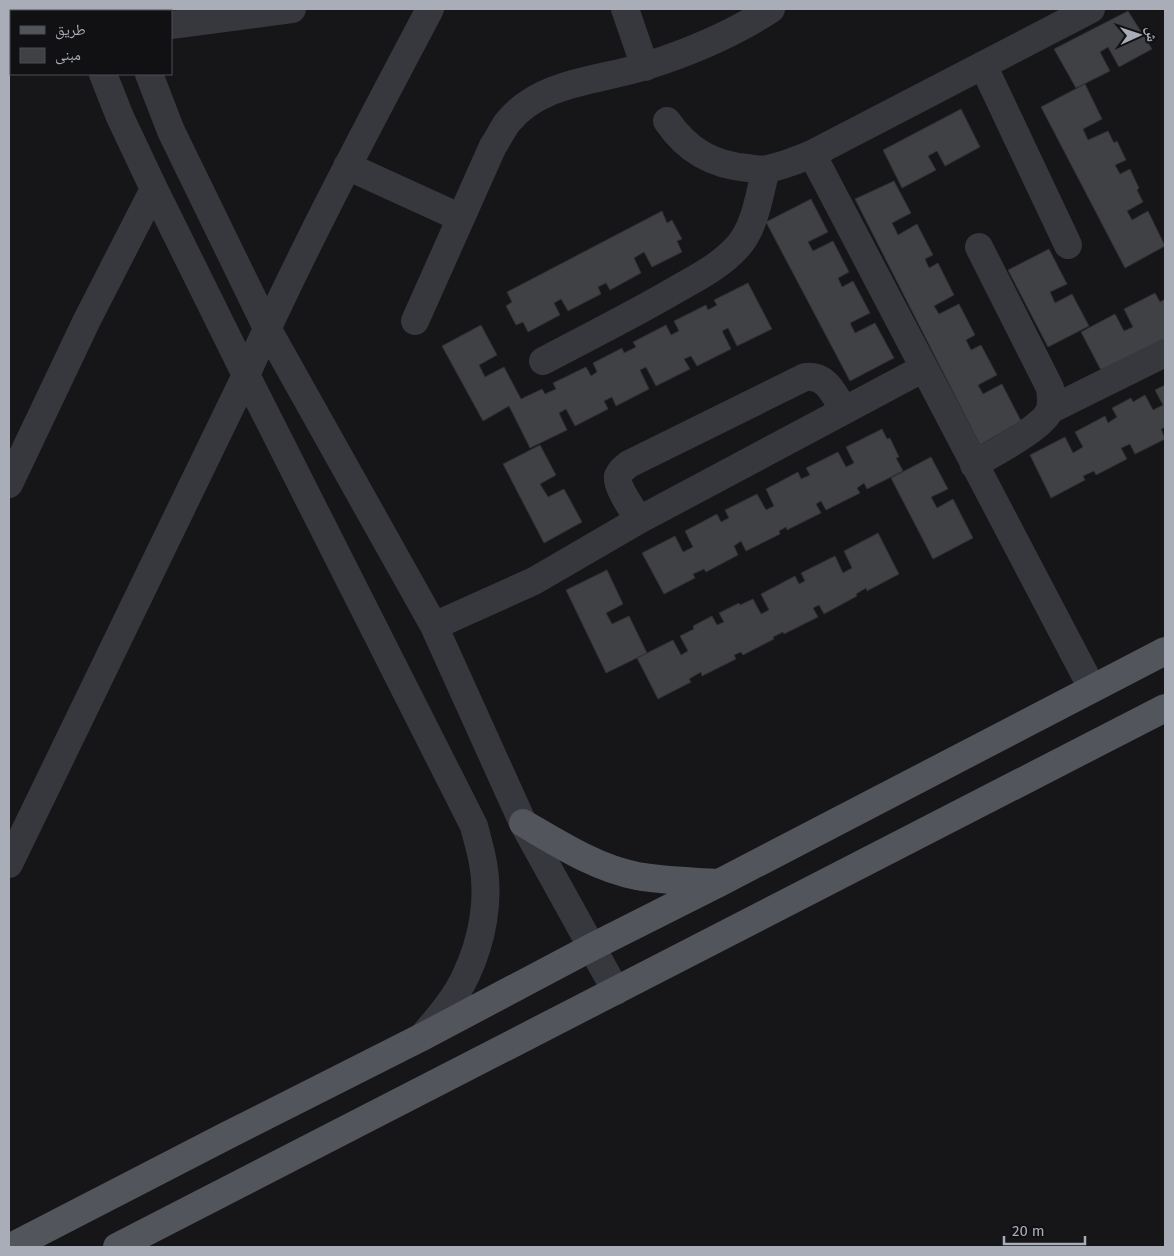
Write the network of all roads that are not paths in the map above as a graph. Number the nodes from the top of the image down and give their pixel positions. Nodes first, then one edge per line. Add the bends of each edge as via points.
1 (292, 9) edge
2 (430, 9) edge
3 (625, 9) edge
4 (771, 9) edge
5 (1086, 10) edge
6 (172, 25) edge
7 (983, 65) junction
8 (645, 67) junction
9 (103, 75) edge
10 (150, 75) edge
11 (667, 121) dead end
12 (812, 154) junction
13 (347, 166) junction
14 (766, 170) junction
15 (154, 189) junction
16 (461, 218) junction
17 (1068, 245) dead end
18 (979, 247) dead end
19 (415, 321) dead end
20 (267, 328) junction
21 (1165, 353) edge
22 (543, 361) dead end
23 (924, 368) junction
24 (246, 375) junction
25 (844, 410) junction
26 (1050, 410) junction
27 (974, 465) junction
28 (9, 484) edge
29 (638, 520) junction
30 (434, 626) junction
31 (1165, 651) edge
32 (1092, 688) junction
33 (1165, 708) edge
34 (523, 823) junction
35 (9, 864) edge
36 (719, 883) junction
37 (592, 947) junction
38 (616, 991) junction
39 (422, 1037) junction
40 (12, 1247) edge
41 (117, 1247) edge

1 - 6 street
2 - 13 street
3 - 8 street
4 - 8 street via 718,38
5 - 7 street
7 - 12 street
7 - 17 street
8 - 16 street via 556,89 521,109 507,123 494,146
9 - 15 street
10 - 20 street via 171,132
11 - 14 street via 695,150 715,162
12 - 14 street
12 - 23 street
13 - 16 street
13 - 20 street
14 - 22 street via 752,221 740,244 724,259 654,302
15 - 24 street
15 - 28 street
16 - 19 street
18 - 26 street via 1050,388
20 - 24 street
20 - 30 street
21 - 26 street
23 - 25 street
23 - 27 street
24 - 35 street
24 - 39 street via 474,826 484,864 486,902 479,940 466,976
25 - 29 street
25 - 29 street via 826,382 813,376 806,377 629,464 621,470 618,484
26 - 27 street via 1036,427
27 - 32 street
29 - 30 street via 534,581
30 - 34 street
31 - 32 main road
32 - 36 main road
33 - 38 main road
34 - 36 main road via 597,863 628,873
34 - 37 street
36 - 37 main road
37 - 38 street
37 - 39 main road
38 - 41 main road
39 - 40 main road

